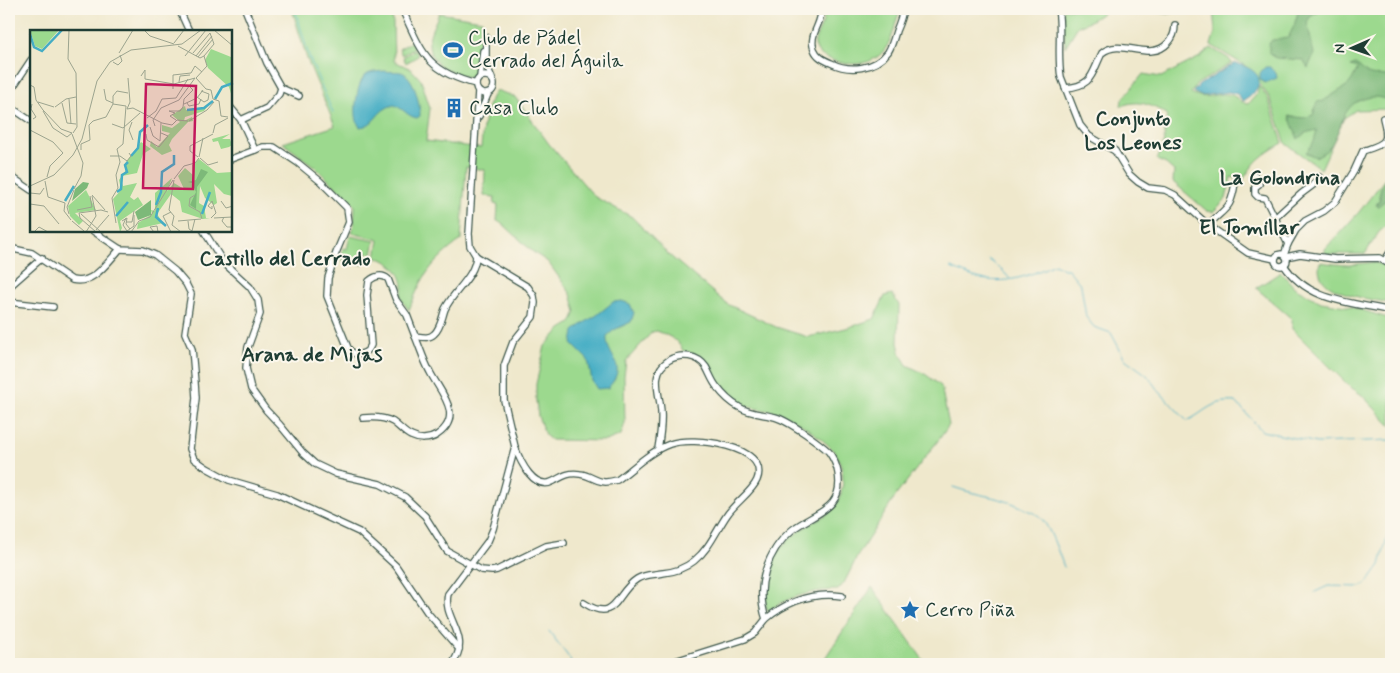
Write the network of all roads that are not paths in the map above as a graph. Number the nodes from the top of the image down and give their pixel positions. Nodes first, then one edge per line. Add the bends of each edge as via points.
1 (179, 9) edge
2 (245, 9) edge
3 (402, 9) edge
4 (821, 9) edge
5 (903, 9) edge
6 (1058, 9) edge
7 (1175, 25) dead end
8 (189, 30) edge
9 (30, 62) edge
10 (480, 77) junction
11 (492, 78) junction
12 (476, 84) junction
13 (280, 88) junction
14 (1065, 88) junction
15 (478, 91) junction
16 (9, 93) edge
17 (488, 94) junction
18 (299, 96) dead end
19 (9, 106) edge
20 (232, 109) edge
21 (1383, 118) dead end
22 (241, 120) junction
23 (30, 121) edge
24 (477, 128) junction
25 (255, 150) junction
26 (232, 160) edge
27 (9, 175) edge
28 (1255, 176) dead end
29 (1318, 178) dead end
30 (1235, 183) dead end
31 (30, 189) edge
32 (1275, 218) junction
33 (1208, 225) junction
34 (94, 232) edge
35 (205, 232) edge
36 (1288, 244) junction
37 (9, 248) edge
38 (120, 249) junction
39 (1391, 251) edge
40 (476, 256) junction
41 (1285, 256) junction
42 (42, 258) junction
43 (1276, 259) junction
44 (1385, 260) junction
45 (1284, 265) junction
46 (1391, 265) edge
47 (9, 287) edge
48 (9, 302) edge
49 (53, 307) dead end
50 (1391, 311) edge
51 (415, 336) junction
52 (363, 418) dead end
53 (514, 447) junction
54 (658, 449) junction
55 (564, 543) dead end
56 (471, 565) junction
57 (842, 596) dead end
58 (584, 604) dead end
59 (766, 619) junction
60 (459, 649) junction
61 (675, 661) dead end
62 (452, 664) edge

1 - 8 street
2 - 13 street
3 - 12 street via 429,60 443,72
4 - 5 street via 812,37 814,51 834,65 856,68 872,65 887,54
6 - 14 street via 1060,70
7 - 14 street via 1172,39 1162,48 1151,51 1115,47 1106,50 1086,83
9 - 16 street
10 - 11 street
10 - 11 street via 486,37 486,64
10 - 12 street
11 - 17 street via 494,88
12 - 15 street
13 - 18 street
13 - 22 street via 267,108
14 - 33 street via 1085,131 1115,151 1129,174 1142,185 1176,195
15 - 17 street
15 - 24 street
17 - 24 street
19 - 23 street
20 - 22 street
21 - 36 street via 1386,133 1383,143 1363,151 1335,202 1305,221
22 - 25 street
24 - 40 street via 469,240
25 - 26 street
25 - 51 street via 268,146 279,150 320,181 346,208 349,222 328,278 327,296 350,351 362,354 371,345 368,286 369,281 377,276 388,279
27 - 31 street
28 - 32 street via 1259,184 1255,187 1255,194 1265,198
29 - 32 street
30 - 33 street via 1230,205
32 - 36 street
33 - 43 street via 1248,253
34 - 38 street
35 - 56 street via 223,262 250,287 258,300 260,314 248,347 246,368 251,388 266,410 303,453 321,468 380,484 404,497 429,521 447,551
36 - 41 street
37 - 42 street
38 - 42 street via 92,278 78,282
38 - 60 street via 155,254 175,271 191,294 185,333 192,349 195,383 190,449 194,459 229,480 277,494 359,532 396,566 427,612
39 - 44 street
40 - 51 street via 474,270 450,300 436,332 427,337
40 - 53 street via 528,287 534,296 533,317 513,342 504,371 504,400
41 - 43 street via 1278,255
41 - 44 street via 1300,254 1335,259
41 - 45 street via 1287,261
42 - 47 street
43 - 45 street via 1277,265
44 - 46 street
45 - 50 street via 1300,283 1315,293
48 - 49 street
51 - 52 street via 429,371 449,404 446,426 435,436 422,439 409,436 383,418
53 - 54 street via 525,469 543,483 570,473 583,474 598,482 617,480
53 - 56 street via 493,529
54 - 58 street via 674,442 709,442 754,459 758,478 729,512 710,545 694,560 678,570 636,580 610,609 598,611
54 - 59 street via 661,410 657,375 668,360 686,356 701,362 715,386 732,403 750,413 784,420 822,446 833,459 839,479 832,502 791,531 770,558 762,585
55 - 56 street via 546,546 492,571
56 - 60 street via 452,588 447,600 460,636
57 - 59 street via 820,595 799,599 779,608
59 - 61 street via 755,633 745,639
60 - 62 street

